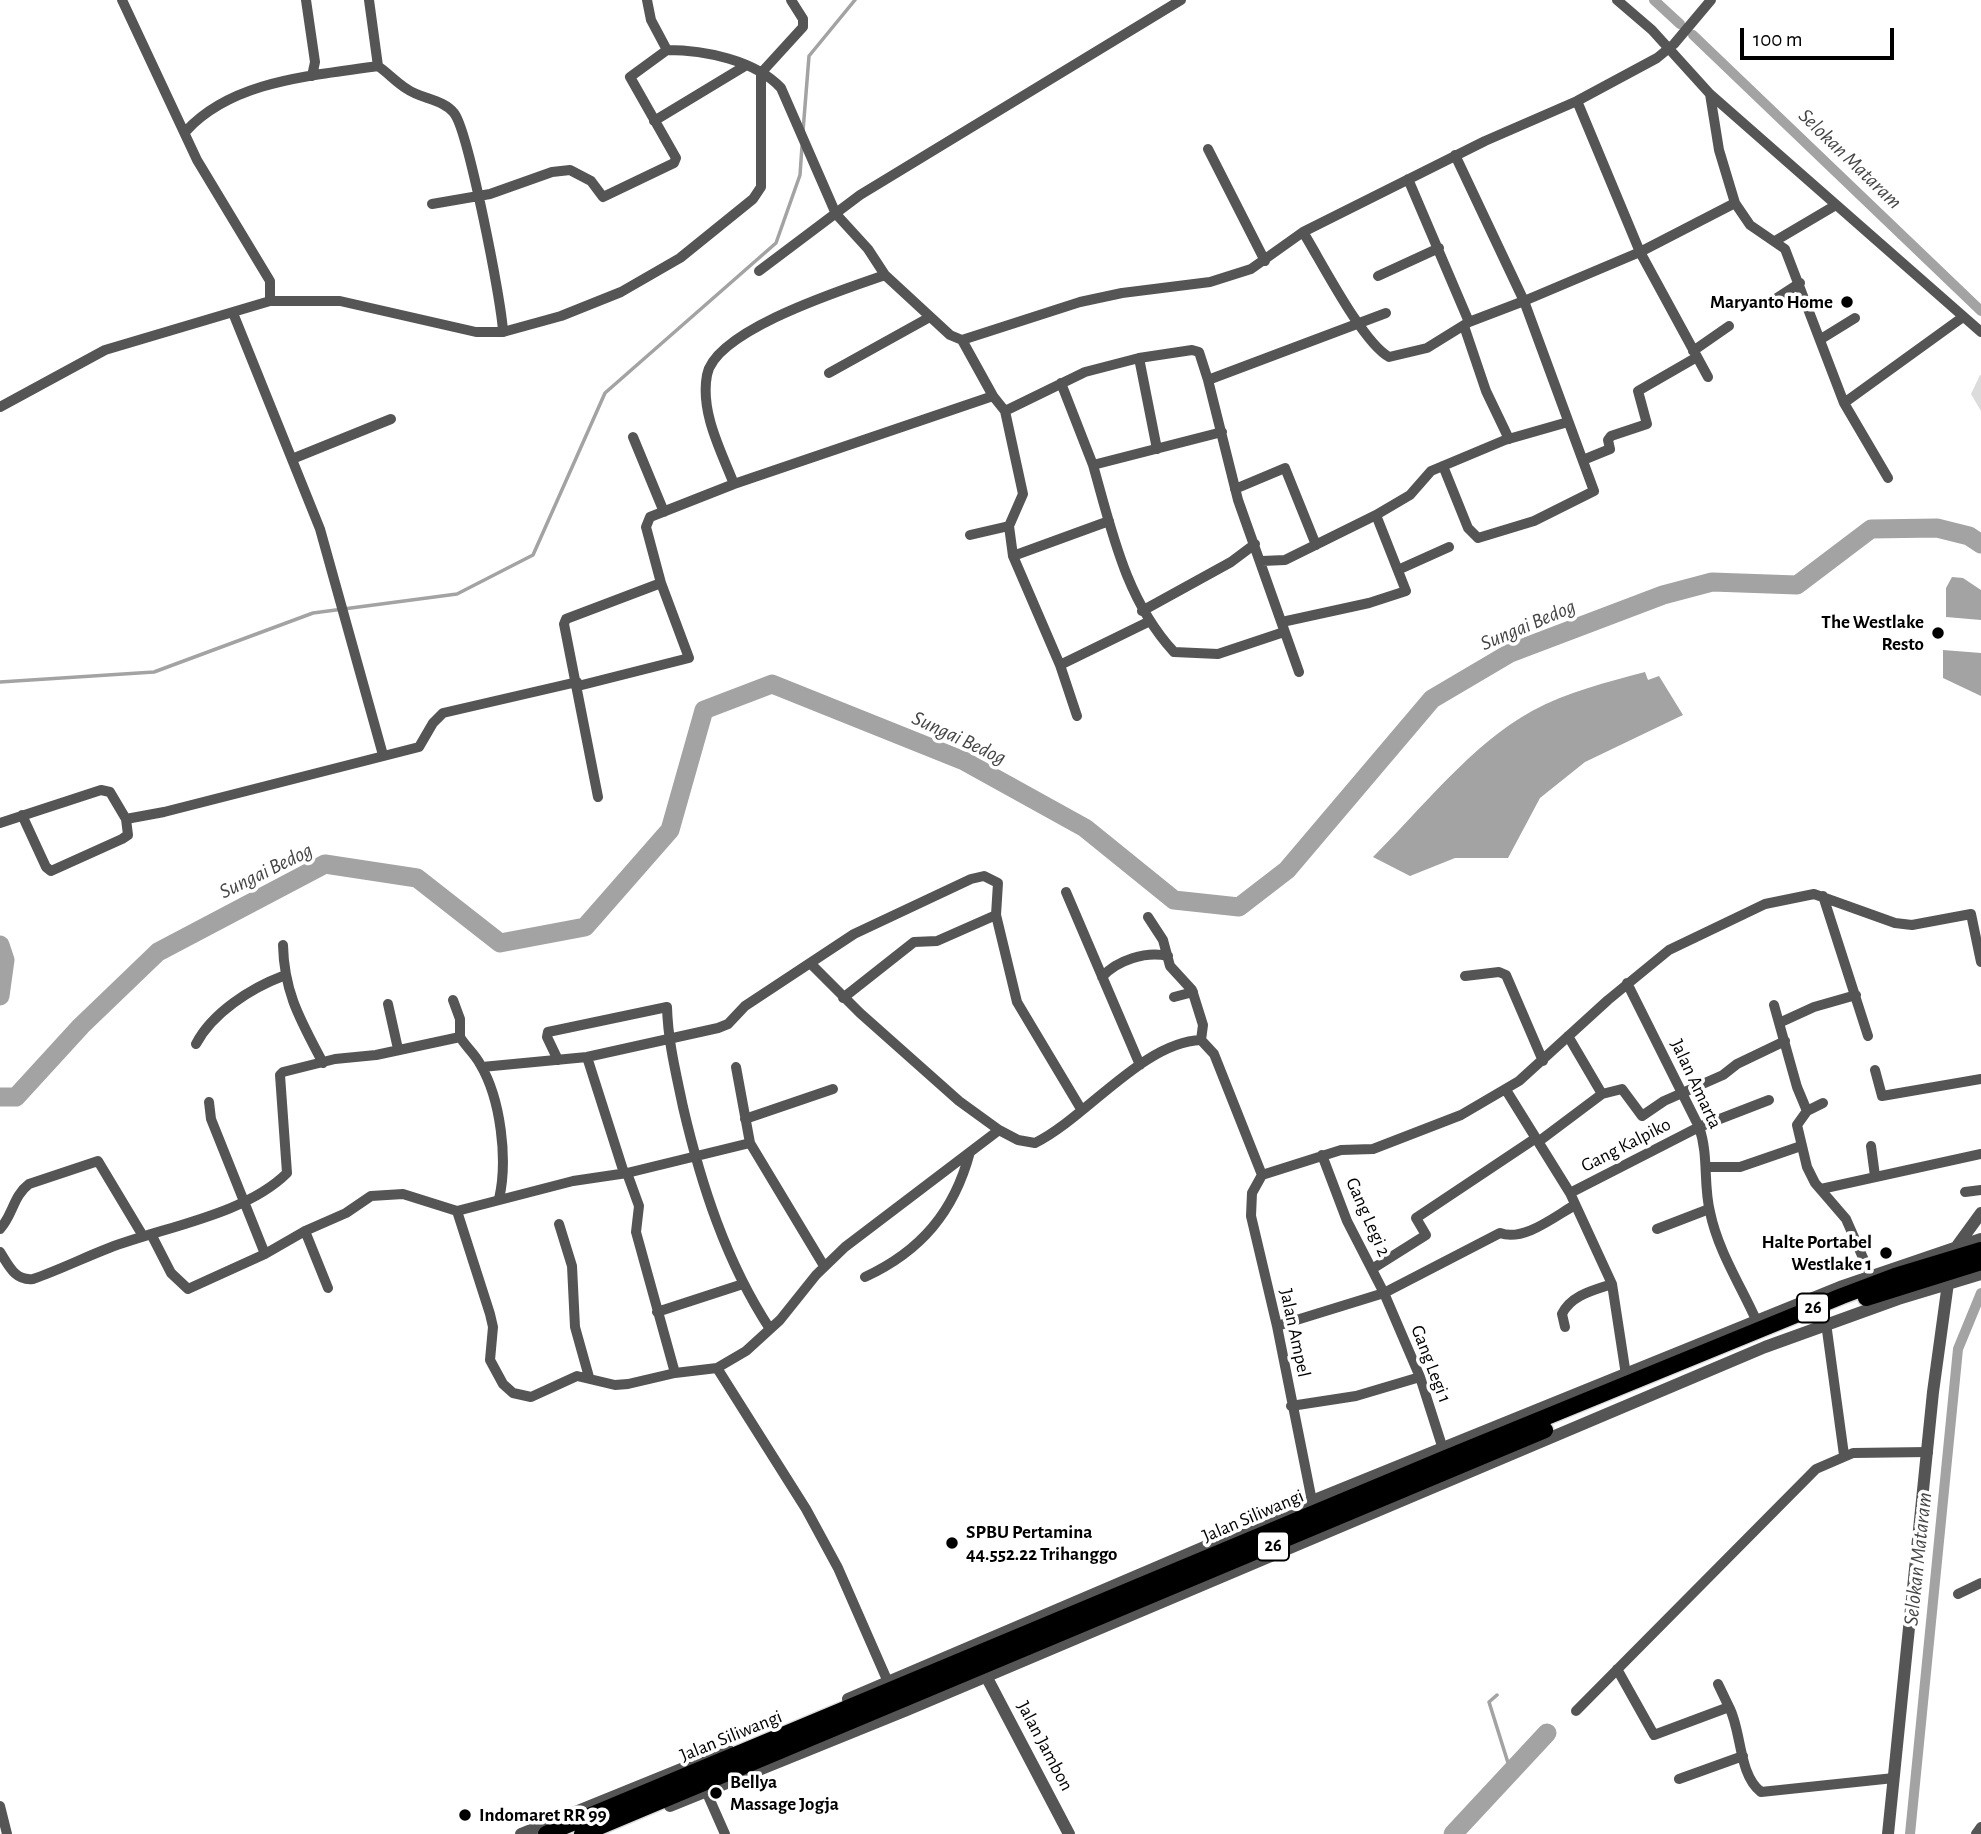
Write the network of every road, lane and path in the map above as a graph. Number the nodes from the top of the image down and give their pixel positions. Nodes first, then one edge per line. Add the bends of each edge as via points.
1 (122, 0) edge
2 (306, 0) edge
3 (369, 0) edge
4 (647, 0) edge
5 (791, 0) edge
6 (1181, 0) edge
7 (1617, 0) edge
8 (1711, 0) edge
9 (1672, 47) junction
10 (667, 50) junction
11 (378, 66) junction
12 (745, 66) junction
13 (761, 73) junction
14 (312, 76) junction
15 (1710, 94) junction
16 (1577, 101) junction
17 (653, 121) junction
18 (186, 131) junction
19 (1208, 149) dead end
20 (1455, 155) junction
21 (1408, 179) junction
22 (477, 196) junction
23 (1735, 203) junction
24 (432, 204) dead end
25 (1836, 205) junction
26 (836, 214) junction
27 (1303, 232) junction
28 (1775, 242) junction
29 (1439, 248) junction
30 (1640, 252) junction
31 (1265, 261) junction
32 (759, 271) dead end
33 (885, 275) junction
34 (1378, 276) dead end
35 (1800, 283) junction
36 (1777, 298) dead end
37 (270, 301) junction
38 (1524, 301) junction
39 (233, 313) junction
40 (1386, 313) dead end
41 (930, 317) junction
42 (1855, 317) dead end
43 (1963, 317) junction
44 (1359, 323) junction
45 (1467, 324) junction
46 (1729, 326) dead end
47 (503, 327) junction
48 (1981, 332) edge
49 (1821, 339) junction
50 (962, 340) junction
51 (1695, 354) junction
52 (1139, 358) junction
53 (829, 373) dead end
54 (1708, 377) dead end
55 (1208, 380) junction
56 (1061, 383) junction
57 (993, 396) junction
58 (1844, 403) junction
59 (0, 407) edge
60 (1005, 411) junction
61 (391, 419) dead end
62 (1567, 422) junction
63 (1222, 432) junction
64 (633, 437) dead end
65 (1509, 439) junction
66 (1157, 449) junction
67 (292, 459) junction
68 (1583, 460) junction
69 (1093, 465) junction
70 (1443, 466) junction
71 (1888, 478) dead end
72 (734, 484) junction
73 (1235, 489) junction
74 (664, 512) junction
75 (1376, 515) junction
76 (1109, 522) junction
77 (1009, 526) junction
78 (970, 535) dead end
79 (1255, 544) junction
80 (1316, 545) junction
81 (1449, 547) dead end
82 (1013, 556) junction
83 (1262, 561) junction
84 (1400, 569) junction
85 (661, 583) junction
86 (1142, 611) junction
87 (1147, 622) junction
88 (1283, 627) junction
89 (1060, 665) junction
90 (1299, 672) dead end
91 (578, 684) junction
92 (1077, 716) dead end
93 (383, 755) junction
94 (598, 797) dead end
95 (22, 815) junction
96 (126, 818) junction
97 (0, 823) edge
98 (1066, 892) dead end
99 (1823, 896) junction
100 (996, 915) junction
101 (1147, 917) dead end
102 (282, 945) dead end
103 (1168, 956) junction
104 (1981, 962) edge
105 (811, 964) junction
106 (283, 976) junction
107 (1465, 976) dead end
108 (1102, 977) junction
109 (1627, 984) junction
110 (1193, 992) junction
111 (1856, 995) junction
112 (843, 998) junction
113 (1174, 998) dead end
114 (453, 1000) dead end
115 (388, 1004) dead end
116 (1773, 1005) dead end
117 (1779, 1023) junction
118 (1568, 1036) junction
119 (1868, 1036) dead end
120 (460, 1037) junction
121 (667, 1039) junction
122 (1201, 1040) junction
123 (1785, 1041) junction
124 (196, 1044) dead end
125 (398, 1049) junction
126 (587, 1057) junction
127 (558, 1060) junction
128 (1544, 1061) junction
129 (323, 1063) junction
130 (1140, 1065) junction
131 (736, 1067) dead end
132 (482, 1068) junction
133 (1875, 1070) dead end
134 (1981, 1079) edge
135 (833, 1088) dead end
136 (1506, 1090) junction
137 (1681, 1093) junction
138 (1602, 1094) junction
139 (1769, 1100) dead end
140 (209, 1102) dead end
141 (1823, 1103) dead end
142 (1081, 1109) junction
143 (1807, 1111) junction
144 (745, 1119) junction
145 (1699, 1127) junction
146 (999, 1130) junction
147 (1537, 1140) junction
148 (750, 1143) junction
149 (1801, 1146) junction
150 (1871, 1146) dead end
151 (970, 1152) junction
152 (1981, 1154) edge
153 (694, 1155) junction
154 (1322, 1155) junction
155 (1706, 1167) junction
156 (625, 1173) junction
157 (1262, 1175) junction
158 (1875, 1177) junction
159 (1821, 1189) junction
160 (1981, 1190) edge
161 (1965, 1192) dead end
162 (1570, 1193) junction
163 (499, 1199) junction
164 (242, 1201) junction
165 (1575, 1205) junction
166 (1709, 1209) junction
167 (457, 1211) junction
168 (1981, 1213) edge
169 (559, 1224) dead end
170 (0, 1229) edge
171 (1657, 1229) dead end
172 (304, 1231) junction
173 (147, 1235) junction
174 (0, 1252) edge
175 (265, 1254) junction
176 (1972, 1254) edge
177 (824, 1266) junction
178 (1372, 1269) junction
179 (1981, 1274) edge
180 (1871, 1276) junction
181 (865, 1277) dead end
182 (1948, 1283) junction
183 (743, 1284) junction
184 (1612, 1284) junction
185 (328, 1288) dead end
186 (1384, 1293) junction
187 (657, 1312) junction
188 (1758, 1322) junction
189 (1826, 1323) junction
190 (1277, 1326) junction
191 (1565, 1326) dead end
192 (769, 1329) junction
193 (717, 1367) junction
194 (675, 1373) junction
195 (1626, 1375) junction
196 (1660, 1376) junction
197 (589, 1377) junction
198 (1420, 1377) junction
199 (1291, 1406) junction
200 (1547, 1424) junction
201 (1508, 1451) junction
202 (1928, 1452) junction
203 (1440, 1454) junction
204 (1844, 1455) junction
205 (1429, 1484) junction
206 (1312, 1501) junction
207 (1981, 1583) edge
208 (1958, 1594) dead end
209 (1617, 1669) junction
210 (986, 1676) junction
211 (888, 1682) junction
212 (1717, 1684) dead end
213 (1729, 1707) junction
214 (1576, 1711) dead end
215 (806, 1723) junction
216 (1743, 1756) junction
217 (1894, 1778) junction
218 (1679, 1779) dead end
219 (706, 1791) junction
220 (0, 1806) edge
221 (1981, 1827) edge
222 (8, 1834) edge
223 (521, 1834) edge
224 (546, 1834) edge
225 (582, 1834) edge
226 (601, 1834) edge
227 (725, 1834) edge
228 (1069, 1834) edge
229 (1888, 1834) edge
230 (1976, 1834) edge

1 - 18 street
2 - 14 street via 315,62
3 - 11 street
4 - 10 street via 651,20
5 - 13 street via 803,27
6 - 26 street
7 - 9 street
8 - 9 street
9 - 15 street
9 - 16 street
10 - 12 street via 729,59
10 - 17 street via 630,77
11 - 14 street
11 - 22 street via 405,88 453,112
12 - 13 street
12 - 17 street
13 - 26 street via 781,88
13 - 47 street via 763,174 752,199 680,258 621,292 561,316
14 - 18 street via 238,94 202,114
15 - 23 street via 1719,150
15 - 25 street
16 - 20 street
16 - 30 street
17 - 22 street via 675,161 603,197 591,180 570,170
18 - 37 street via 197,160 270,281
19 - 31 street
20 - 21 street
20 - 38 street
21 - 27 street
21 - 29 street
22 - 24 street
22 - 47 street
23 - 28 street via 1750,225
23 - 30 street
25 - 28 street
25 - 43 street
26 - 32 street
26 - 33 street
27 - 31 street
27 - 44 street
28 - 35 street via 1785,249
29 - 34 street
29 - 45 street
30 - 38 street
30 - 51 street
31 - 50 street via 1210,282 1080,302
33 - 41 street
33 - 72 street via 791,307 712,363 705,400
35 - 36 street
35 - 49 street
37 - 39 street
37 - 47 street via 340,301 475,331
38 - 45 street
38 - 62 street
39 - 59 street via 105,351
39 - 67 street
40 - 44 street
41 - 50 street
41 - 53 street
42 - 49 street
43 - 48 street
43 - 58 street
44 - 45 street via 1380,351 1394,358 1427,348
44 - 55 street
45 - 65 street via 1486,391
46 - 51 street
49 - 58 street
50 - 57 street
51 - 54 street
51 - 68 street via 1638,391 1647,424 1609,438 1610,449
52 - 55 street via 1192,350 1202,357
52 - 56 street
52 - 66 street
55 - 63 street
56 - 60 street
56 - 69 street
57 - 60 street
57 - 72 street
58 - 71 street
60 - 77 street via 1023,494
61 - 67 street
62 - 65 street
62 - 68 street
63 - 66 street
63 - 73 street
64 - 74 street
65 - 70 street
66 - 69 street
67 - 93 street via 320,529
68 - 70 street via 1595,489 1592,493 1534,521 1478,538 1468,528
69 - 76 street
70 - 75 street via 1426,476 1410,495
72 - 74 street
73 - 79 street
73 - 80 street via 1285,468
74 - 85 street via 650,517 646,527
75 - 80 street
75 - 84 street
76 - 82 street
76 - 86 street
77 - 78 street
77 - 82 street
79 - 83 street
79 - 86 street
80 - 83 street via 1285,560
81 - 84 street
82 - 89 street
83 - 88 street
84 - 88 street via 1406,587 1402,594
85 - 91 street via 566,620
85 - 91 street via 689,658
86 - 87 street
87 - 88 street via 1175,652 1218,654
87 - 89 street
88 - 90 street
89 - 92 street
91 - 93 street via 443,713 419,747
91 - 94 street
93 - 96 street
95 - 96 street via 101,790 117,799
95 - 96 street via 51,871 128,835
95 - 97 street
98 - 108 street
99 - 104 street via 1895,923 1935,922 1971,914
99 - 109 street via 1765,904 1740,915 1669,950
99 - 111 street
100 - 105 street via 999,893 989,877 963,883 854,934
100 - 112 street via 937,941 914,942
100 - 142 street via 1017,1002
101 - 103 street
102 - 106 street
103 - 108 street via 1140,957 1119,964
103 - 110 street via 1170,966
105 - 112 street
105 - 121 street via 745,1006 728,1024
106 - 124 street via 216,1017
106 - 129 street
107 - 128 street via 1506,975
108 - 130 street
109 - 118 street
109 - 137 street, Jalan Amarta
110 - 113 street
110 - 122 street via 1203,1025
111 - 117 street
111 - 119 street
112 - 146 street via 959,1101
114 - 120 street
115 - 125 street
116 - 117 street
117 - 123 street
118 - 128 street
118 - 138 street
120 - 125 street
120 - 132 street
121 - 126 street
121 - 127 street via 667,1007 548,1032
121 - 153 street
122 - 130 street via 1172,1048
122 - 157 street via 1213,1054
123 - 137 street
123 - 143 street
125 - 129 street
126 - 127 street
126 - 156 street
127 - 132 street
128 - 136 street
129 - 164 street via 280,1075 287,1173
130 - 142 street
131 - 144 street
132 - 163 street via 502,1140 505,1174
133 - 134 street via 1882,1097
135 - 144 street
136 - 147 street
136 - 154 street via 1406,1138 1373,1149
137 - 138 street via 1642,1116 1622,1089
137 - 145 street, Jalan Amarta
138 - 147 street
139 - 145 street, Gang Kalpiko
140 - 164 street
141 - 143 street
142 - 146 street via 1035,1143
143 - 149 street via 1797,1125
144 - 148 street
145 - 155 street, Jalan Amarta
145 - 162 street, Gang Kalpiko
146 - 151 street
147 - 162 street
147 - 178 street via 1416,1218 1426,1235
148 - 153 street
148 - 177 street
149 - 155 street via 1740,1167
149 - 159 street
150 - 158 street
151 - 177 street
151 - 181 street via 961,1187 947,1208 906,1255
152 - 158 street
153 - 156 street
153 - 183 street
154 - 157 street
154 - 178 street, Gang Legi 2
155 - 166 street, Jalan Amarta
156 - 163 street
156 - 187 street via 639,1206 636,1232
157 - 190 street, Jalan Ampel via 1252,1193 1251,1216
158 - 159 street
159 - 180 street via 1846,1219
160 - 161 street
162 - 165 street
163 - 167 street
164 - 173 street
164 - 175 street
165 - 184 street
165 - 186 street via 1522,1234 1509,1237 1500,1233
166 - 171 street
166 - 188 street, Jalan Amarta via 1719,1242
167 - 172 street via 403,1194 383,1194
167 - 197 street via 493,1327 490,1360 503,1384 513,1393 531,1397 577,1376
168 - 176 street
169 - 197 street via 572,1266 575,1326
170 - 173 street via 9,1220 19,1191 97,1160
172 - 175 street
172 - 185 street
173 - 174 street via 33,1279 15,1275
173 - 175 street via 171,1273 188,1289
176 - 179 street
176 - 180 street
176 - 182 street
176 - 196 highway, Jalan Siliwangi / 26 via 1884,1280
177 - 192 street
178 - 186 street, Gang Legi 2
180 - 188 street
182 - 189 street
182 - 202 street
183 - 187 street
183 - 192 street
184 - 191 street via 1588,1291 1570,1304 1562,1314
184 - 195 street
186 - 190 street
186 - 198 street, Gang Legi 1
187 - 194 street
188 - 196 street
189 - 196 street
189 - 204 street
190 - 199 street, Jalan Ampel
192 - 193 street via 746,1351
193 - 194 street
193 - 211 street via 806,1509 838,1568
194 - 197 street via 615,1385
195 - 196 street
195 - 203 street
196 - 200 highway, Jalan Siliwangi / 26
196 - 201 street
198 - 199 street via 1356,1396
198 - 203 street, Gang Legi 1
199 - 206 street, Jalan Ampel
200 - 201 highway, Jalan Siliwangi / 26
200 - 203 highway, Jalan Siliwangi / 26
201 - 205 highway, Jalan Siliwangi / 26
202 - 204 street
202 - 217 street
203 - 206 street
203 - 215 highway, Jalan Siliwangi / 26
204 - 209 street via 1816,1469
205 - 210 street
205 - 225 highway, Jalan Siliwangi / 26
206 - 211 street
207 - 208 street
209 - 213 street via 1654,1735
209 - 214 street
210 - 219 street
210 - 228 street, Jalan Jambon
211 - 215 street
212 - 213 street
213 - 216 street
215 - 223 street
215 - 224 highway, Jalan Siliwangi / 26
216 - 217 street via 1761,1792
216 - 218 street
217 - 229 street
219 - 226 street
219 - 227 street
220 - 222 street
221 - 230 street

